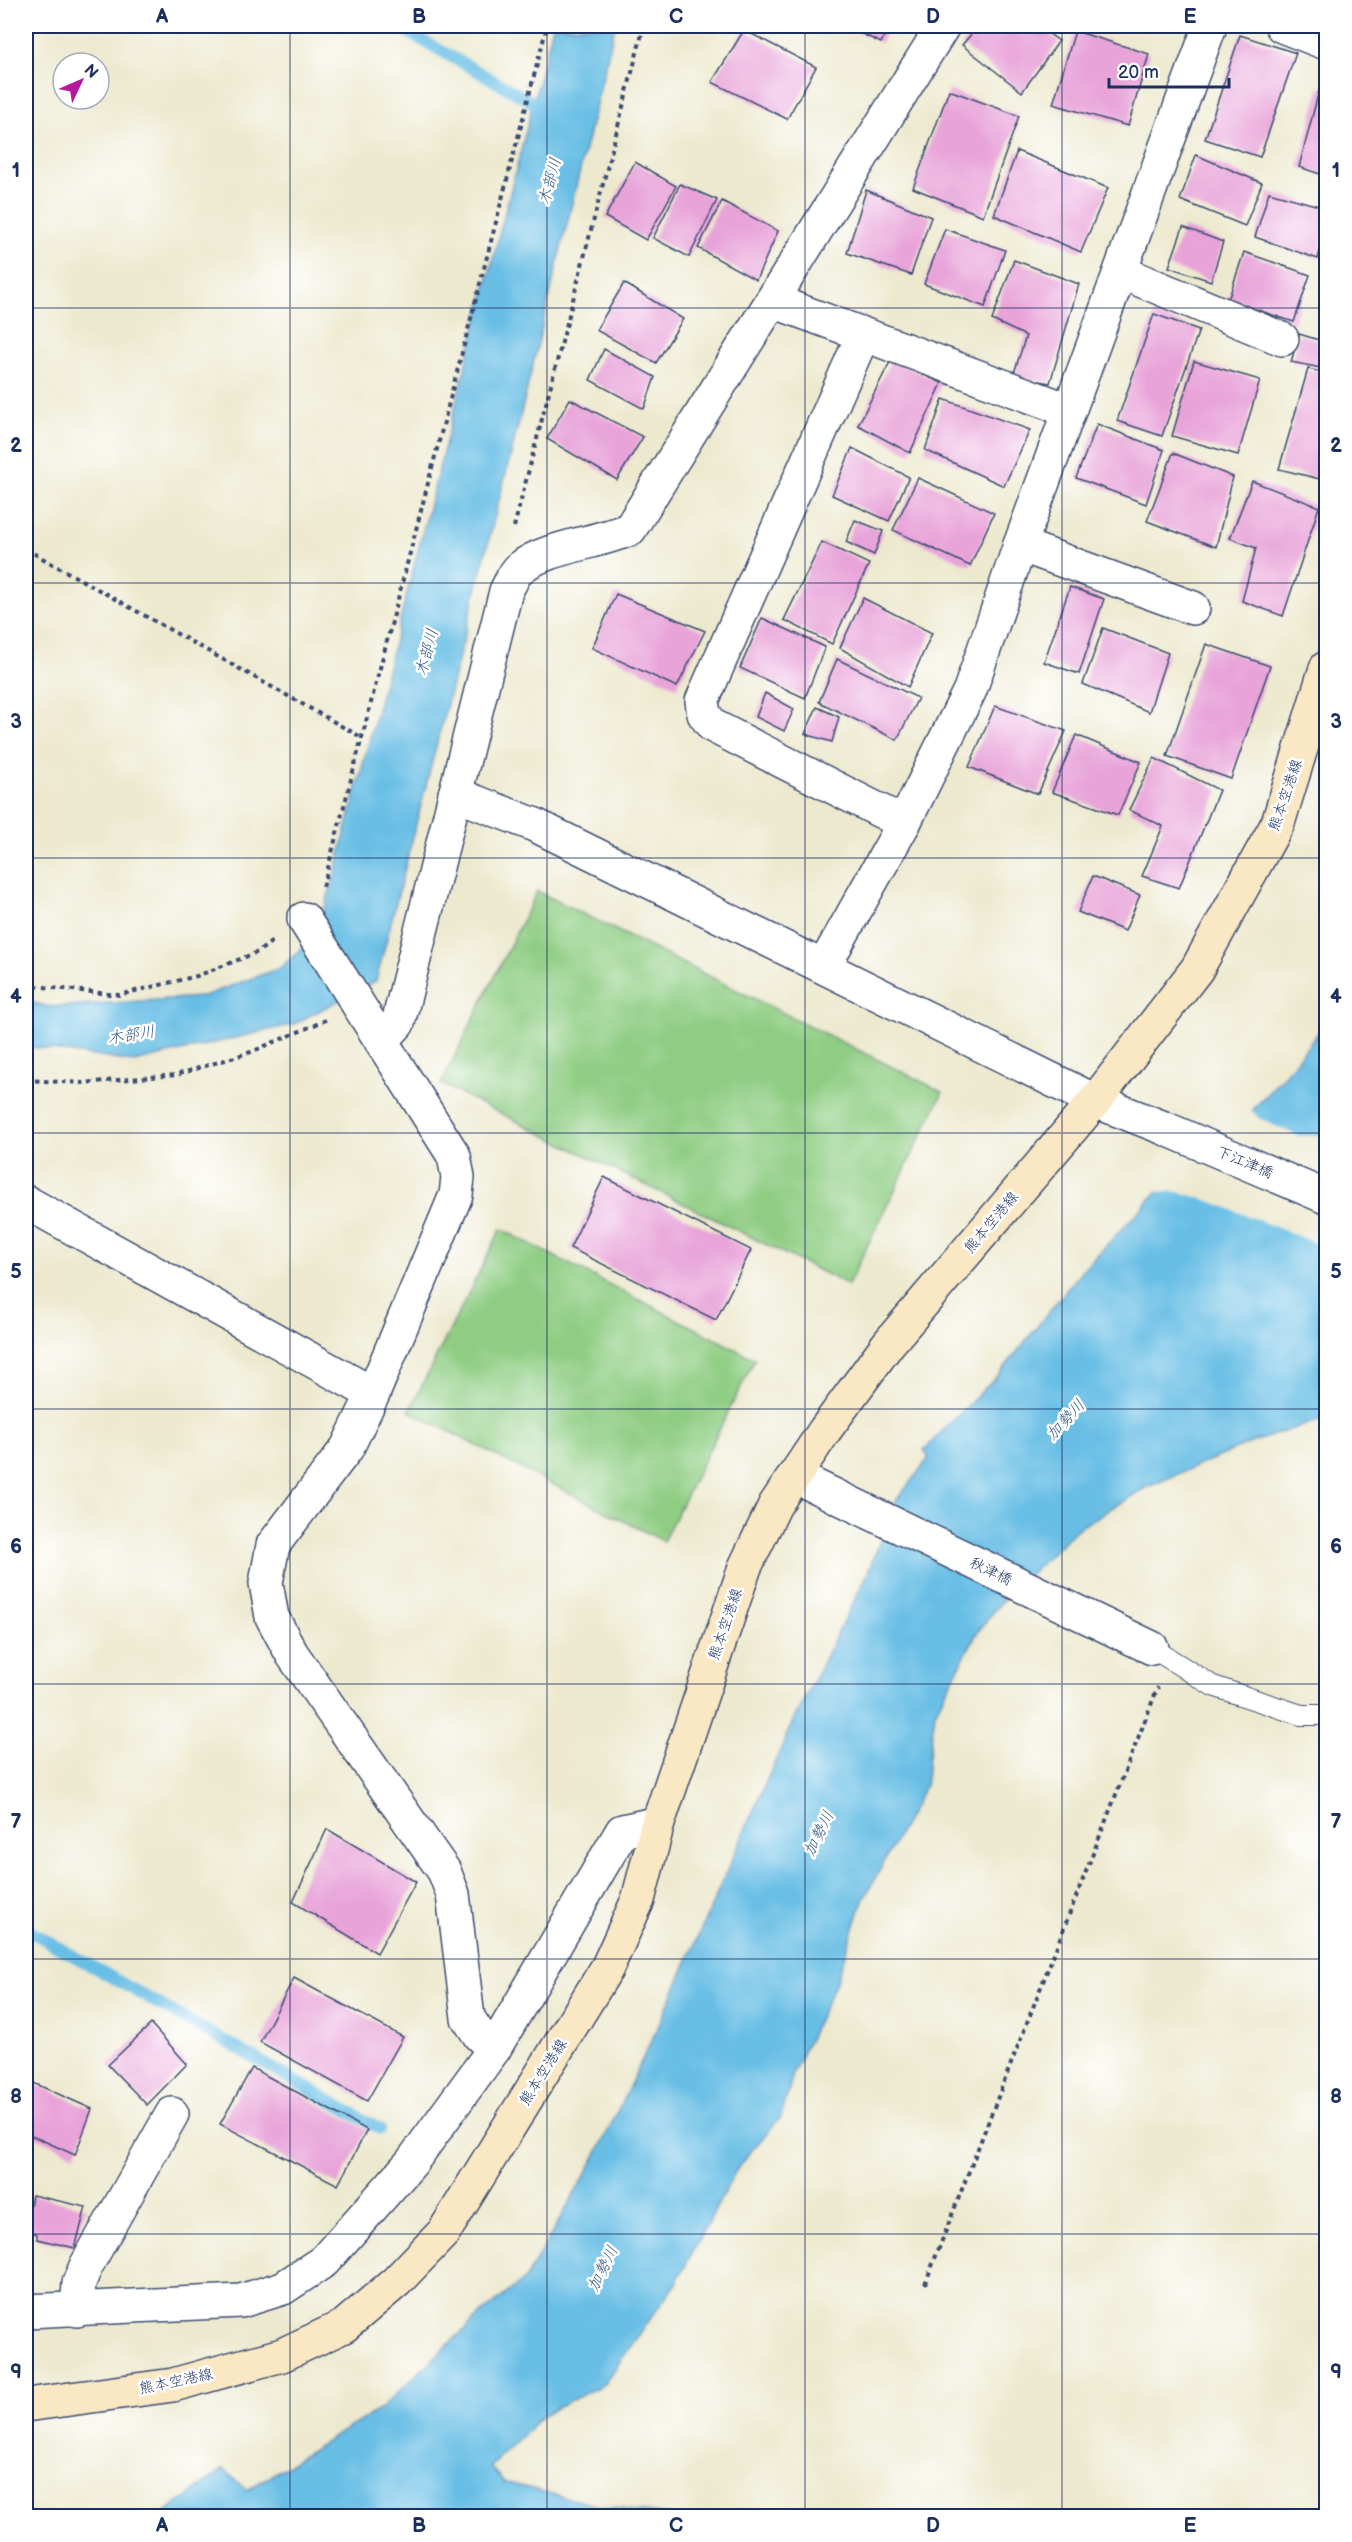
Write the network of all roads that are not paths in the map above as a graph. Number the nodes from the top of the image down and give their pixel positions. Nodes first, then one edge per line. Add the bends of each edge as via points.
1 (943, 26) edge
2 (1210, 26) edge
3 (1282, 26) edge
4 (1326, 43) edge
5 (1121, 272) junction
6 (773, 301) junction
7 (863, 335) junction
8 (1282, 339) dead end
9 (1068, 411) junction
10 (1020, 545) junction
11 (1193, 608) dead end
12 (1326, 668) edge
13 (455, 794) junction
14 (904, 823) junction
15 (306, 922) road end
16 (824, 966) junction
17 (382, 1041) junction
18 (1095, 1101) junction
19 (1326, 1197) edge
20 (26, 1202) edge
21 (373, 1394) junction
22 (794, 1476) junction
23 (1161, 1653) joint
24 (1326, 1715) edge
25 (658, 1823) junction
26 (494, 2049) junction
27 (172, 2114) dead end
28 (77, 2310) junction
29 (26, 2311) edge
30 (26, 2405) edge

1 - 6 street
2 - 5 street
3 - 4 street
5 - 8 street
5 - 9 street
6 - 7 street
6 - 13 street via 630,528 538,557 519,568 506,591
7 - 9 street
7 - 14 street via 702,700 704,714 713,726
9 - 10 street
10 - 11 street
10 - 14 street via 970,690
12 - 18 main road, 熊本空港線 via 1278,823 1197,969
13 - 16 street, 下江津橋 via 535,825
13 - 17 street via 398,1023
14 - 16 street
15 - 17 street
16 - 18 street, 下江津橋
17 - 21 street via 454,1156 458,1177 456,1196
18 - 19 street, 下江津橋
18 - 22 main road, 熊本空港線 via 888,1344
20 - 21 street
21 - 26 street via 347,1448 273,1545 266,1583 272,1617 292,1654 444,1871 453,1894 468,2018
22 - 23 street, 秋津橋
22 - 25 main road, 熊本空港線 via 744,1567
23 - 24 lane via 1213,1686 1301,1715
25 - 26 street via 622,1831
25 - 30 main road, 熊本空港線 via 638,1900 607,1968 444,2232 396,2282 344,2326 282,2355 173,2385
26 - 28 street via 411,2163 324,2261 283,2288 241,2301
27 - 28 street via 86,2266 79,2283
28 - 29 street

